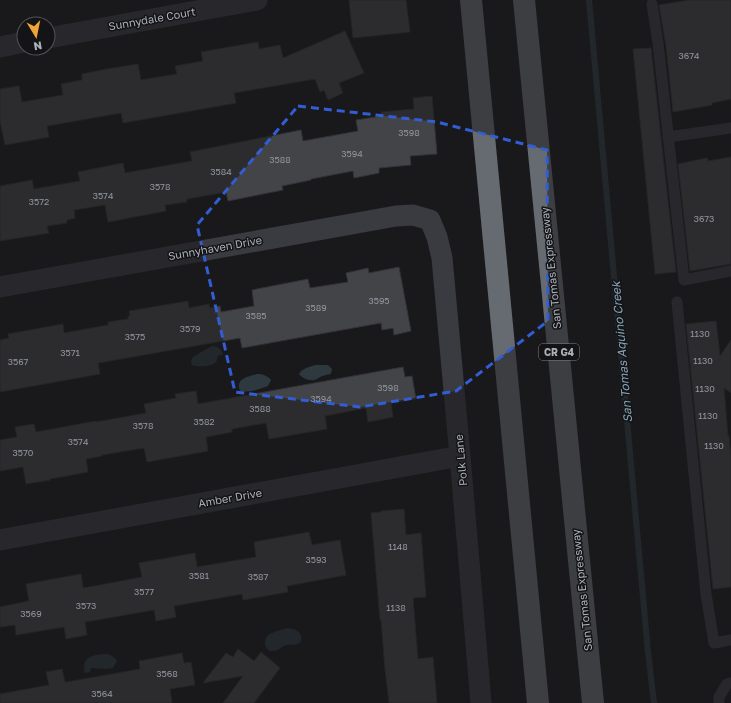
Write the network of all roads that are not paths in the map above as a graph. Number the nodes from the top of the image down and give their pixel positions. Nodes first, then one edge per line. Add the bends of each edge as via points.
1 (257, 0) edge
2 (471, 0) edge
3 (524, 0) edge
4 (652, 4) dead end
5 (56, 37) edge
6 (16, 43) edge
7 (0, 46) edge
8 (731, 128) edge
9 (668, 137) junction
10 (430, 220) joint
11 (731, 271) edge
12 (0, 287) edge
13 (677, 302) dead end
14 (460, 456) junction
15 (0, 540) edge
16 (731, 640) edge
17 (731, 683) edge
18 (481, 703) edge
19 (538, 703) edge
20 (593, 703) edge
21 (719, 703) edge

1 - 5 street, Sunnydale Court
2 - 19 highway
3 - 20 highway, San Tomas Expressway / CR G4
4 - 9 lane
6 - 7 street
8 - 9 lane
9 - 11 lane via 684,280
10 - 12 street, Sunnyhaven Drive via 414,215 396,216
10 - 14 street, Polk Lane via 438,237 442,258
13 - 16 lane via 707,601 714,643
14 - 15 street, Amber Drive
14 - 18 street, Polk Lane
17 - 21 lane via 719,697

